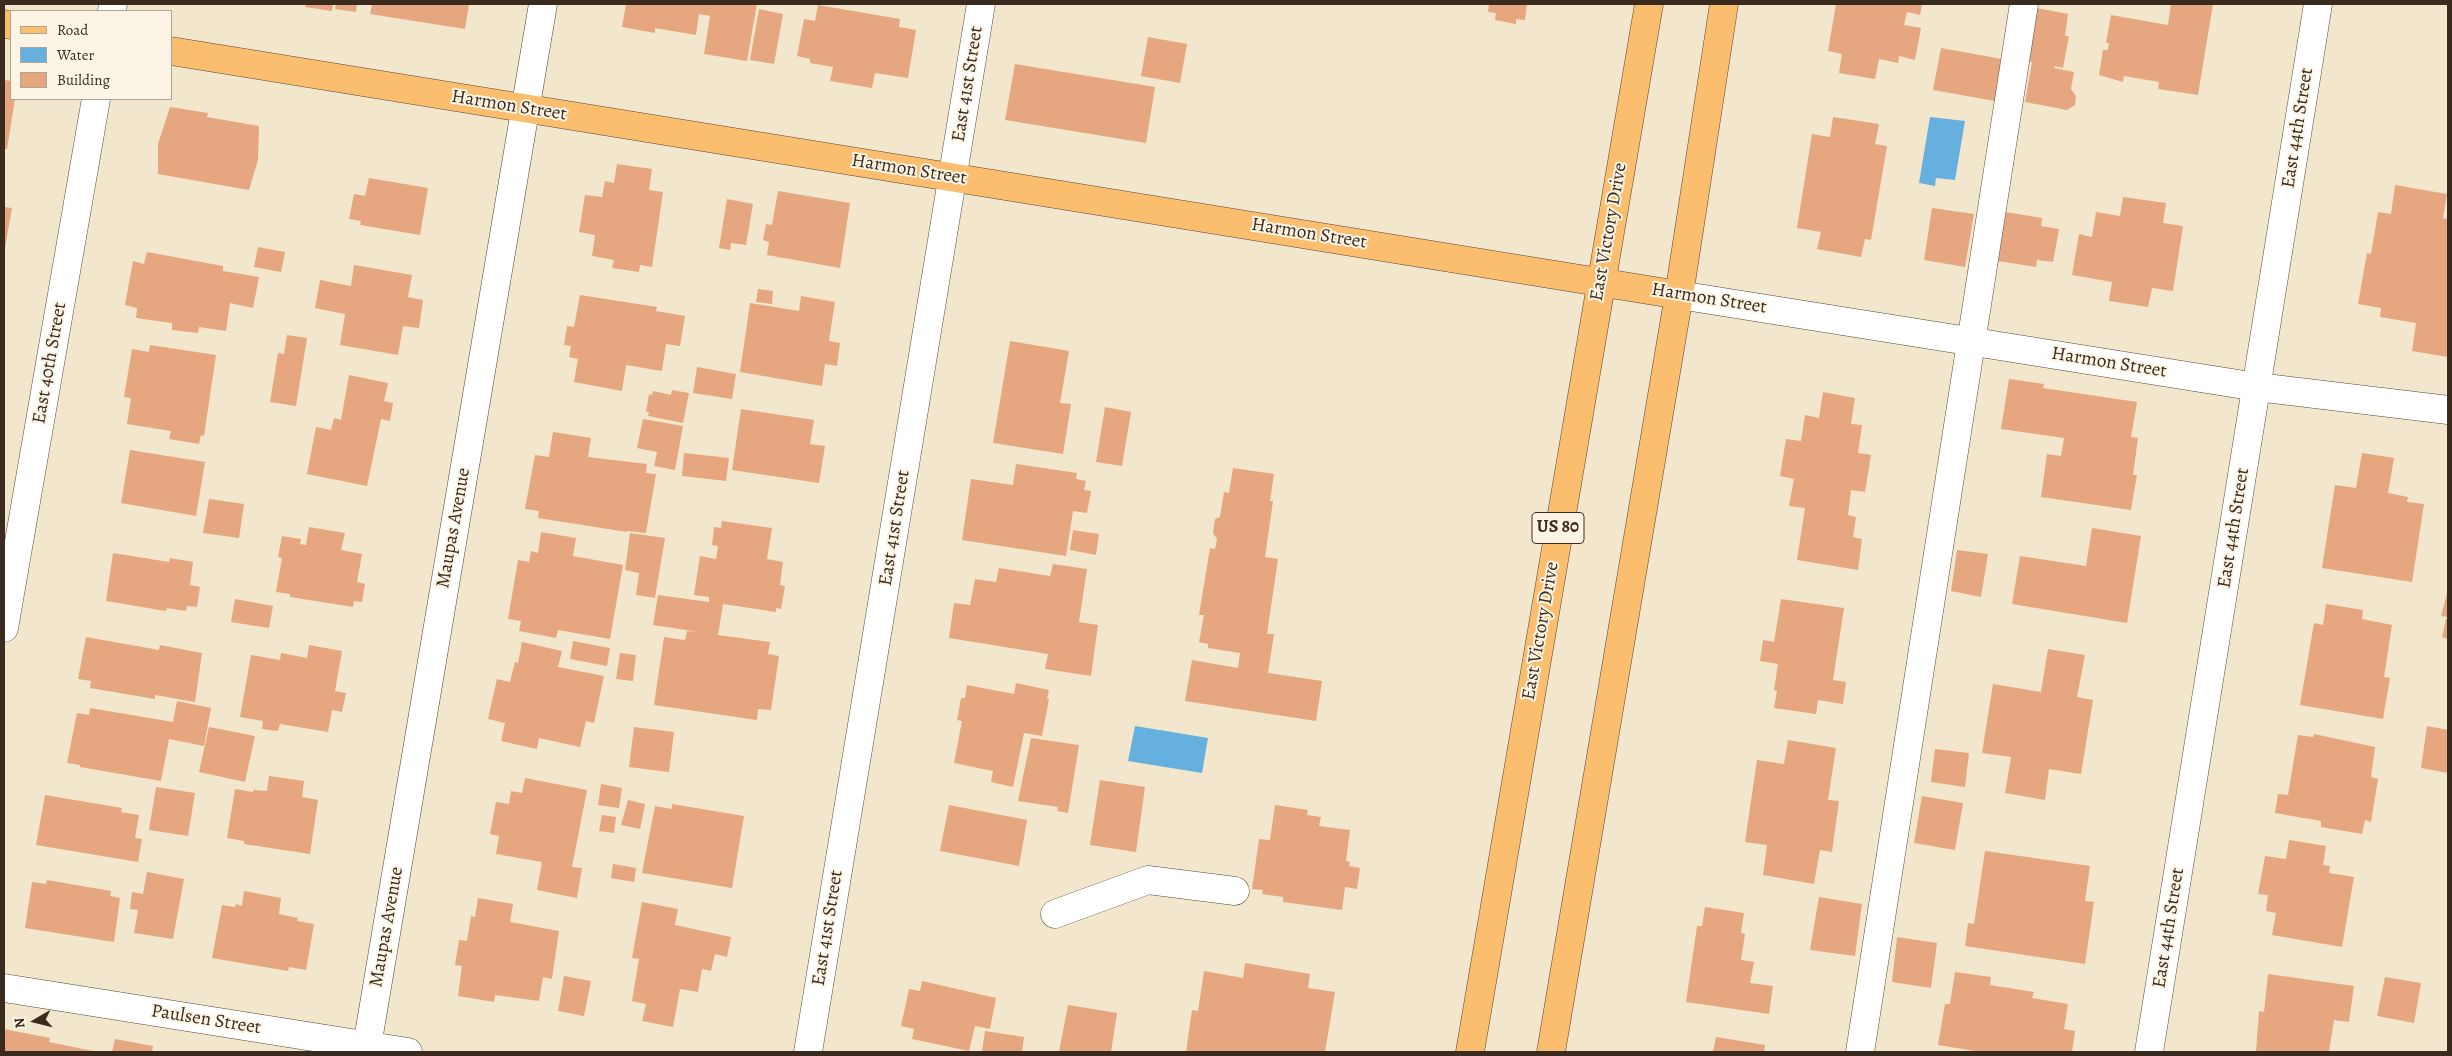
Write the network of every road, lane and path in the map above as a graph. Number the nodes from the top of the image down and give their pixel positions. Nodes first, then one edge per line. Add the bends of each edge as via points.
1 (543, 4) edge
2 (982, 4) edge
3 (1649, 4) edge
4 (1724, 4) edge
5 (2024, 4) edge
6 (2318, 4) edge
7 (172, 51) edge
8 (96, 100) edge
9 (526, 108) junction
10 (953, 177) junction
11 (1600, 281) junction
12 (1679, 295) junction
13 (1971, 340) junction
14 (2257, 387) junction
15 (2448, 410) edge
16 (4, 628) edge
17 (1235, 891) dead end
18 (1055, 914) dead end
19 (4, 988) edge
20 (366, 1049) edge
21 (408, 1052) edge
22 (808, 1052) edge
23 (1470, 1052) edge
24 (1551, 1052) edge
25 (1860, 1052) edge
26 (2149, 1052) edge

1 - 9 street, Maupas Avenue
2 - 10 street, East 41st Street
3 - 11 main road, East Victory Drive / US 80
4 - 12 main road
5 - 13 street
6 - 14 street, East 44th Street
7 - 9 main road, Harmon Street
8 - 16 street, East 40th Street
9 - 10 main road, Harmon Street
9 - 20 street, Maupas Avenue
10 - 11 main road, Harmon Street
10 - 22 street, East 41st Street
11 - 12 main road, Harmon Street
11 - 23 main road, East Victory Drive / US 80
12 - 13 street, Harmon Street
12 - 24 main road
13 - 14 street, Harmon Street
13 - 25 street
14 - 15 street, Harmon Street
14 - 26 street, East 44th Street
17 - 18 street via 1148,880
19 - 20 street, Paulsen Street
20 - 21 street, Paulsen Street

